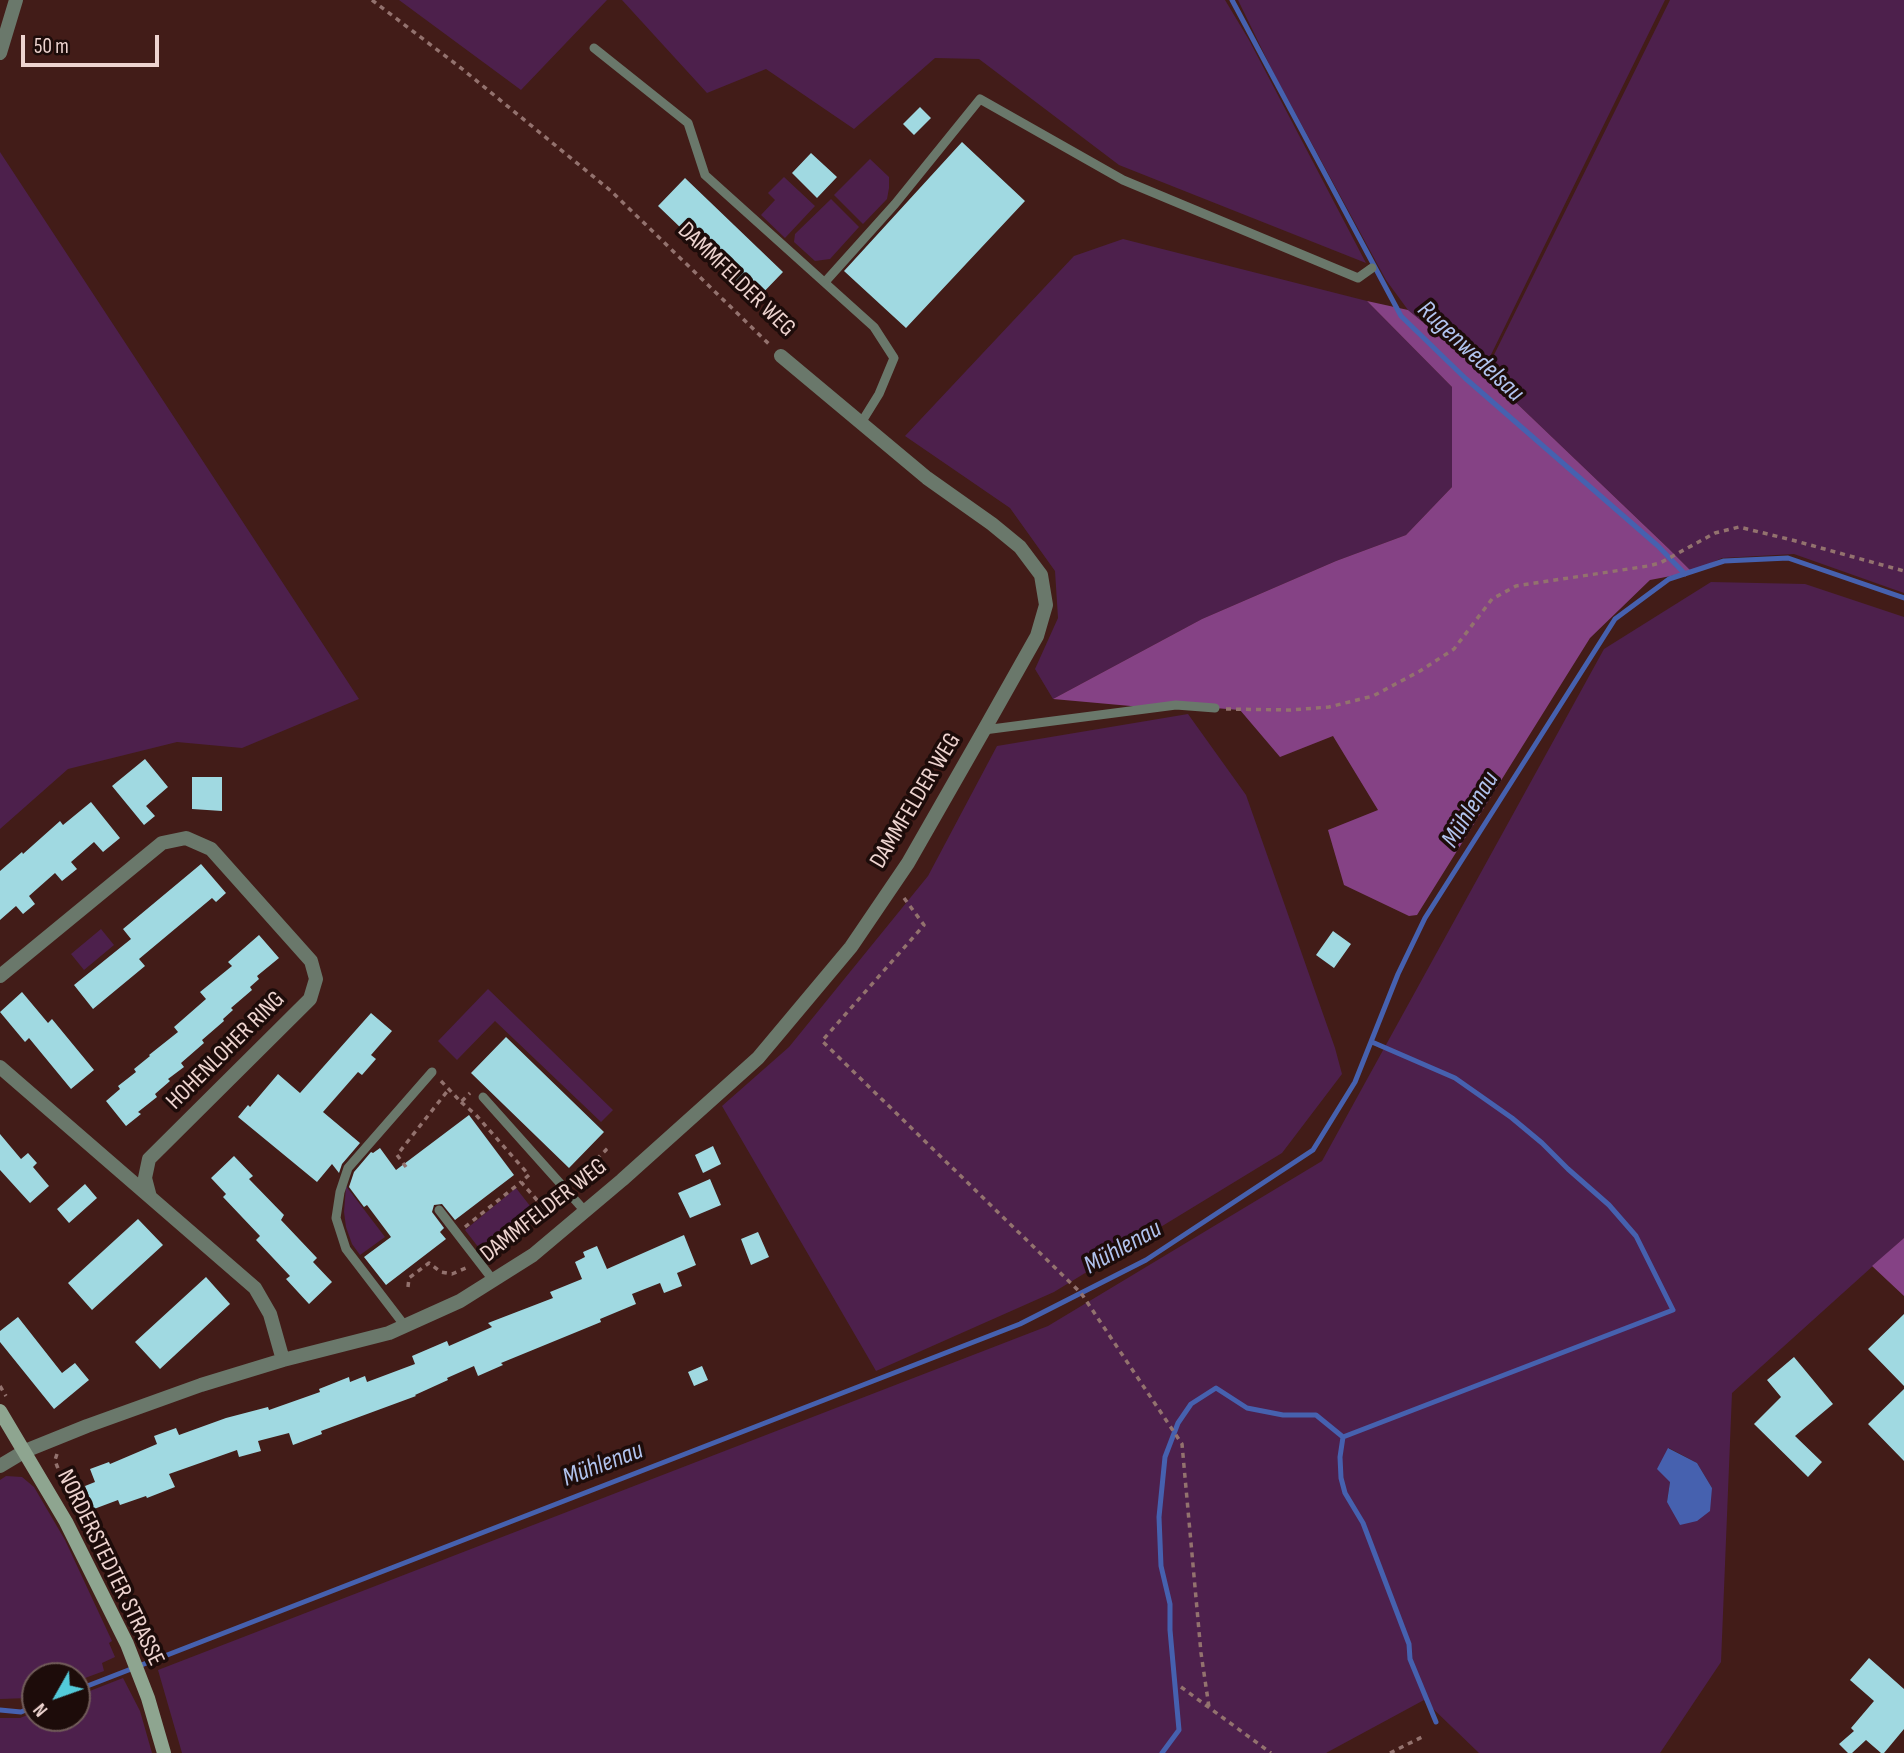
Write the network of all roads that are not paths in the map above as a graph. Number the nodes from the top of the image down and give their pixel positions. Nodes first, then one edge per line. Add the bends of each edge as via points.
1 (16, 0) edge
2 (594, 48) dead end
3 (0, 53) edge
4 (1372, 268) dead end
5 (825, 282) junction
6 (781, 356) road end
7 (861, 423) junction
8 (1216, 708) road end
9 (985, 730) junction
10 (0, 976) edge
11 (0, 1067) edge
12 (432, 1072) road end
13 (483, 1097) road end
14 (150, 1197) junction
15 (439, 1210) dead end
16 (584, 1210) junction
17 (493, 1280) junction
18 (405, 1326) junction
19 (283, 1360) junction
20 (0, 1411) edge
21 (25, 1451) junction
22 (0, 1466) edge
23 (164, 1753) edge

1 - 3 street
2 - 5 lane via 688,122 705,175
4 - 5 lane via 1358,278 1124,180 980,99
5 - 7 lane via 874,327 894,358
6 - 7 street, DAMMFELDER WEG
7 - 9 street, DAMMFELDER WEG via 1020,547 1041,575 1046,605 1037,636
8 - 9 lane via 1176,705
9 - 16 street, DAMMFELDER WEG via 908,863 851,947 758,1058
10 - 14 street, HOHENLOHER RING via 162,843 186,838 211,849 311,961 316,979 310,999 149,1159 145,1178
11 - 14 street
12 - 18 lane via 348,1168 336,1218 346,1249
13 - 16 lane
14 - 19 street via 255,1288 270,1314
15 - 17 lane
16 - 17 street, DAMMFELDER WEG via 533,1255
17 - 18 street, DAMMFELDER WEG
18 - 19 street, DAMMFELDER WEG
19 - 21 street, DAMMFELDER WEG via 201,1385
20 - 21 main road, NORDERSTEDTER STRASSE
21 - 22 street, DAMMFELDER WEG
21 - 23 main road, NORDERSTEDTER STRASSE via 127,1644

